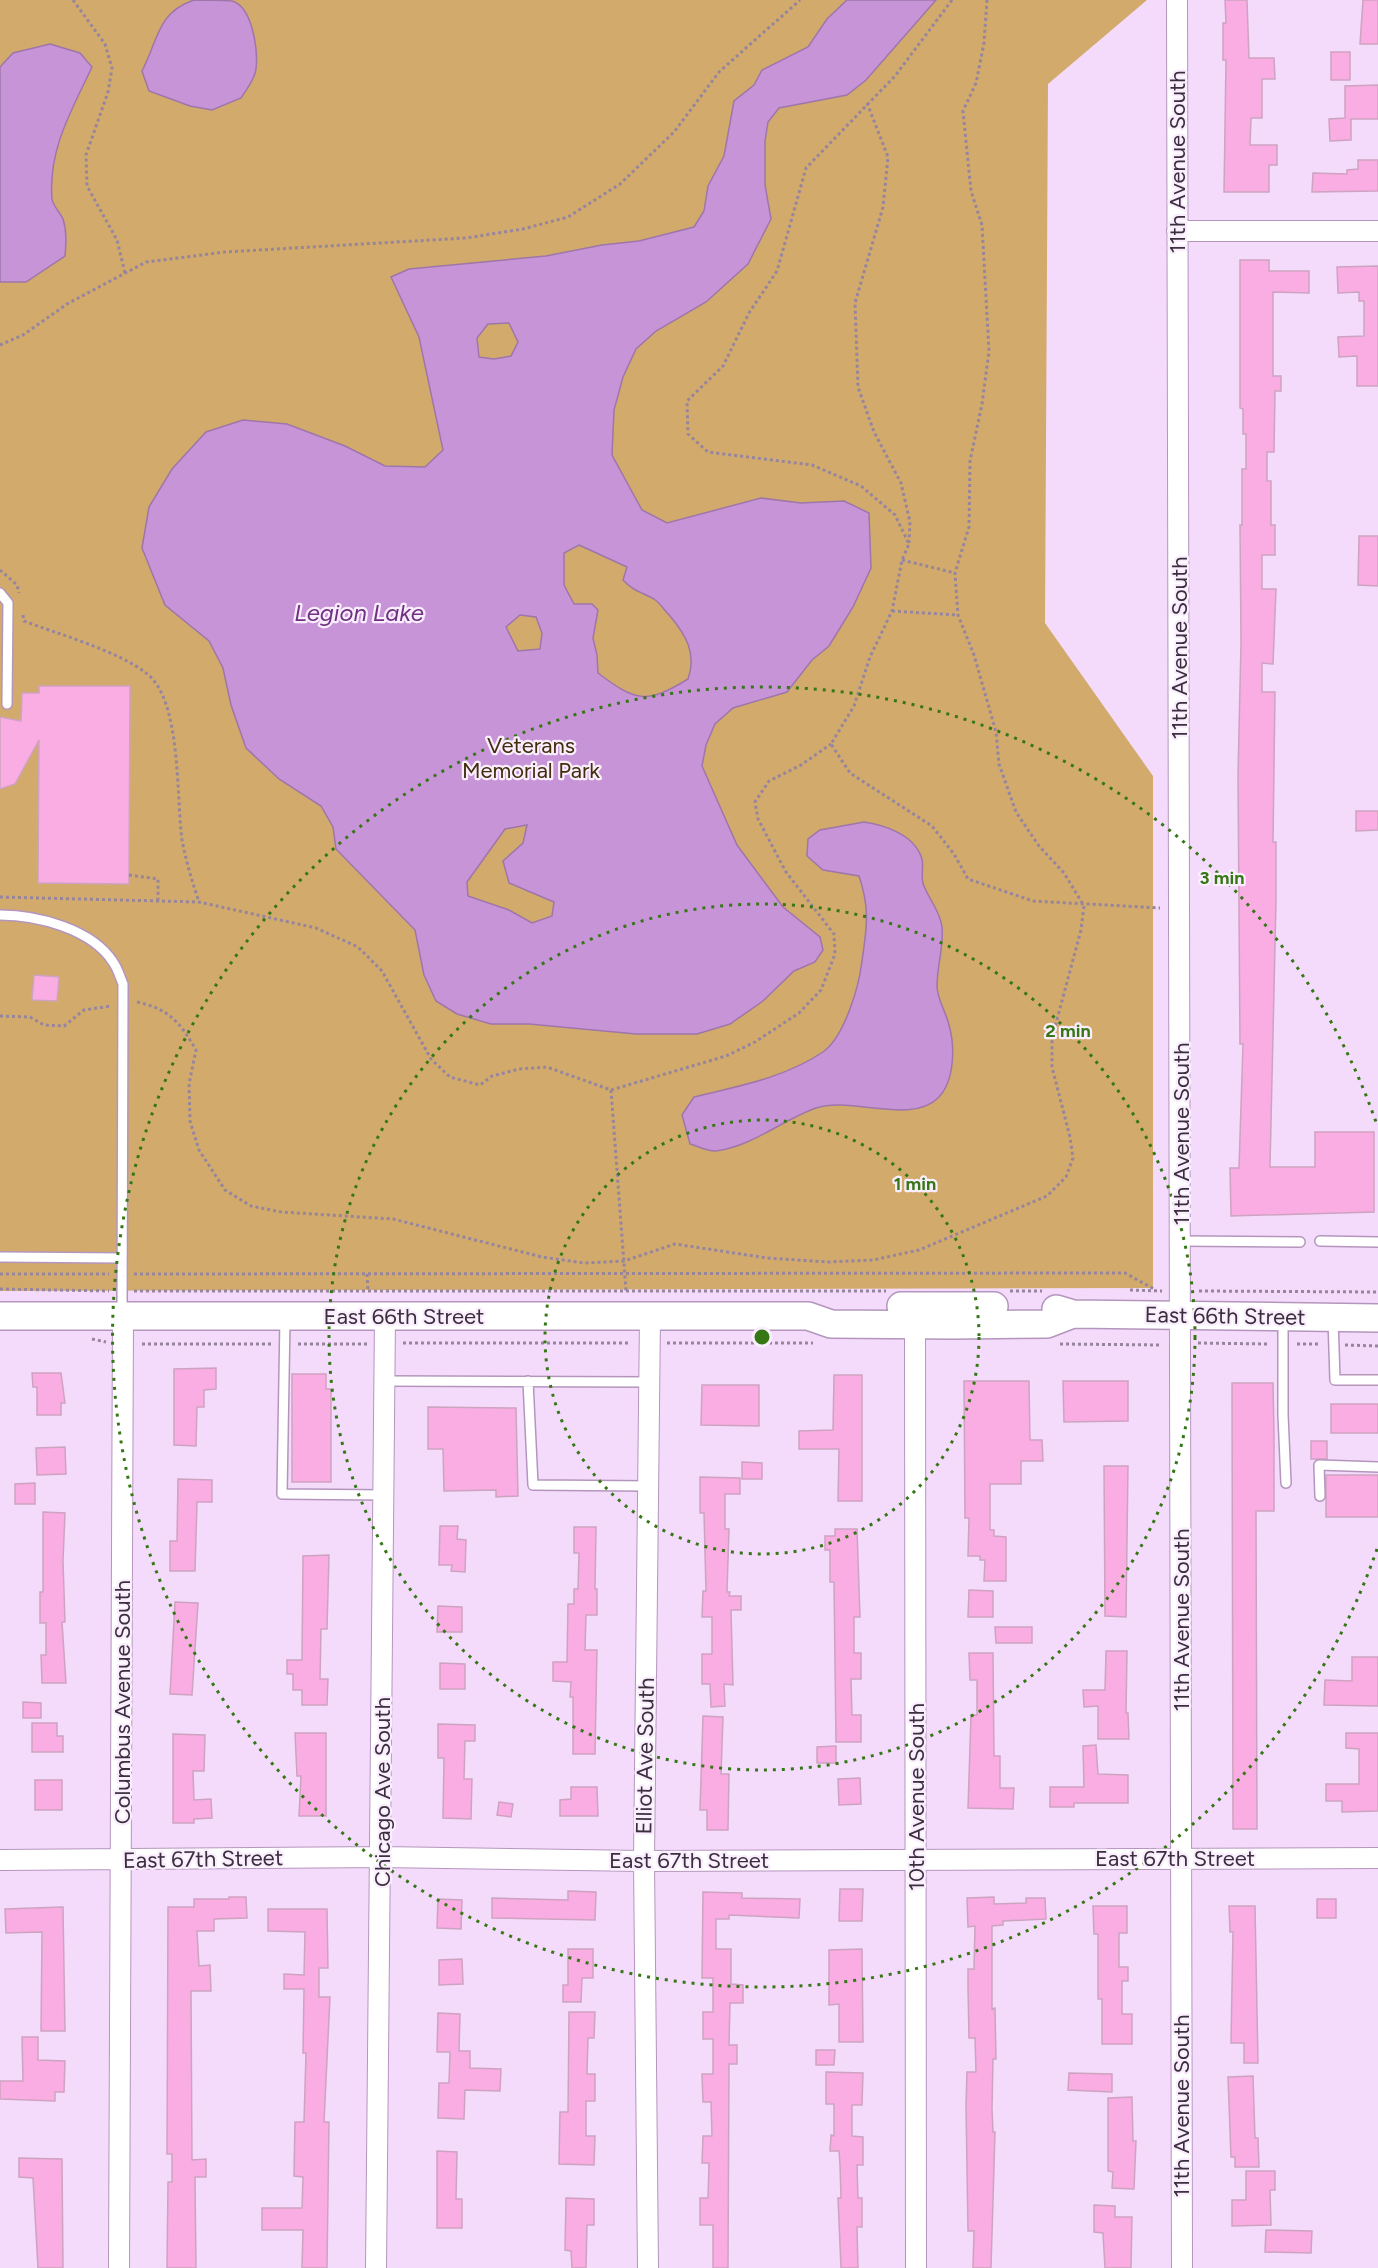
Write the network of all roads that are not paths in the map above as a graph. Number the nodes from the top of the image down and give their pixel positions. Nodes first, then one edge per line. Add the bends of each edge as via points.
1 (1177, 0) edge
2 (1178, 231) junction
3 (1378, 231) edge
4 (0, 593) edge
5 (7, 704) dead end
6 (0, 915) edge
7 (1181, 1241) junction
8 (1320, 1241) dead end
9 (1300, 1242) dead end
10 (1378, 1242) edge
11 (0, 1257) edge
12 (122, 1258) junction
13 (122, 1304) junction
14 (376, 1306) junction
15 (1073, 1314) junction
16 (1180, 1315) junction
17 (0, 1316) edge
18 (285, 1316) junction
19 (650, 1316) junction
20 (808, 1316) junction
21 (1282, 1317) junction
22 (1333, 1317) junction
23 (1378, 1318) edge
24 (915, 1325) junction
25 (1378, 1380) edge
26 (385, 1381) junction
27 (528, 1381) junction
28 (650, 1382) junction
29 (1378, 1467) edge
30 (1286, 1483) dead end
31 (648, 1486) junction
32 (384, 1495) junction
33 (1320, 1496) dead end
34 (382, 1857) junction
35 (916, 1858) junction
36 (1180, 1858) junction
37 (1378, 1858) edge
38 (0, 1860) edge
39 (122, 1860) junction
40 (644, 1861) junction
41 (119, 2268) edge
42 (376, 2268) edge
43 (648, 2268) edge
44 (916, 2268) edge
45 (1182, 2268) edge

1 - 2 street, 11th Avenue South
2 - 3 street
2 - 7 street, 11th Avenue South
4 - 5 lane via 8,603
6 - 12 lane via 35,918 77,931 113,962 123,984
7 - 9 lane
7 - 16 street, 11th Avenue South
8 - 10 lane
11 - 12 lane
12 - 13 lane
13 - 17 main road, East 66th Street
13 - 18 main road, East 66th Street
13 - 39 street, Columbus Avenue South
14 - 18 main road, East 66th Street
14 - 19 main road, East 66th Street
14 - 26 street, Chicago Ave South via 385,1343
15 - 16 main road, East 66th Street
15 - 20 main road, East 66th Street via 1049,1306 952,1306 831,1307
15 - 24 main road, East 66th Street via 1047,1324
16 - 21 main road, East 66th Street
16 - 36 street, 11th Avenue South
18 - 32 lane via 282,1494
19 - 20 main road, East 66th Street
19 - 28 street, Elliot Ave South
20 - 24 main road, East 66th Street via 831,1324
21 - 22 main road, East 66th Street
21 - 30 lane
22 - 23 main road, East 66th Street
22 - 25 lane via 1335,1380
24 - 35 street, 10th Avenue South
26 - 27 lane
26 - 32 street, Chicago Ave South
27 - 28 lane
27 - 31 lane via 533,1485
28 - 31 street, Elliot Ave South
29 - 33 lane via 1319,1465
31 - 40 street, Elliot Ave South
32 - 34 street, Chicago Ave South
34 - 39 street, East 67th Street
34 - 40 street, East 67th Street
34 - 42 street, Chicago Ave South
35 - 36 street, East 67th Street
35 - 40 street, East 67th Street
35 - 44 street, 10th Avenue South
36 - 37 street, East 67th Street
36 - 45 street, 11th Avenue South
38 - 39 street, East 67th Street
39 - 41 street, Columbus Avenue South
40 - 43 street, Elliot Ave South

